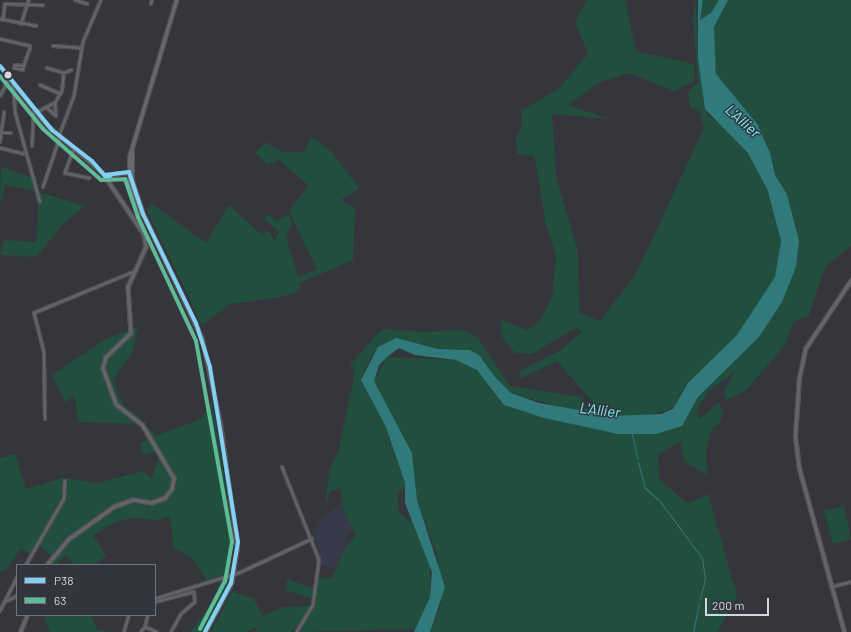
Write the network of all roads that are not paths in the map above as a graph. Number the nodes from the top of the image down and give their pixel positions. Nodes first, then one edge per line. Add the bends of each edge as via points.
1 (29, 0) edge
2 (75, 0) edge
3 (101, 0) edge
4 (152, 0) edge
5 (176, 0) edge
6 (88, 4) dead end
7 (151, 4) dead end
8 (29, 5) junction
9 (42, 6) dead end
10 (1, 20) edge
11 (22, 24) junction
12 (36, 26) dead end
13 (0, 39) edge
14 (52, 46) dead end
15 (82, 48) junction
16 (0, 66) edge
17 (24, 66) junction
18 (47, 68) dead end
19 (71, 70) dead end
20 (64, 73) junction
21 (10, 78) junction
22 (13, 82) junction
23 (40, 85) dead end
24 (60, 94) junction
25 (0, 96) edge
26 (54, 103) junction
27 (47, 108) junction
28 (34, 110) junction
29 (4, 112) dead end
30 (37, 112) junction
31 (2, 133) junction
32 (11, 133) dead end
33 (60, 137) junction
34 (0, 142) edge
35 (32, 146) dead end
36 (0, 148) edge
37 (74, 148) junction
38 (24, 154) dead end
39 (130, 172) junction
40 (104, 173) junction
41 (111, 174) junction
42 (89, 178) dead end
43 (107, 178) junction
44 (43, 187) dead end
45 (40, 202) dead end
46 (143, 214) junction
47 (133, 272) junction
48 (851, 280) edge
49 (45, 419) dead end
50 (282, 467) dead end
51 (65, 481) dead end
52 (312, 538) junction
53 (27, 564) edge
54 (47, 564) edge
55 (234, 575) junction
56 (16, 580) edge
57 (851, 582) edge
58 (831, 586) junction
59 (16, 596) edge
60 (156, 600) edge
61 (156, 600) edge
62 (7, 601) junction
63 (0, 611) edge
64 (26, 616) edge
65 (129, 616) edge
66 (148, 616) edge
67 (144, 627) junction
68 (20, 632) edge
69 (124, 632) edge
70 (141, 632) edge
71 (157, 632) edge
72 (171, 632) edge
73 (205, 632) edge
74 (297, 632) edge
75 (844, 632) edge

1 - 8 street
2 - 6 street
3 - 15 street
4 - 7 street
5 - 39 main road via 132,147
8 - 9 street
8 - 10 street via 4,5
8 - 11 street
10 - 11 street
11 - 12 street
13 - 17 street via 30,46
14 - 15 street
15 - 33 street via 72,103
16 - 21 street
17 - 17 street via 21,70 14,68 15,64
18 - 20 street
19 - 20 street
20 - 24 street
21 - 22 street
21 - 25 street
22 - 28 street
22 - 45 street via 15,112
23 - 24 street
24 - 26 street
26 - 27 street
26 - 27 street via 56,116
27 - 30 street
28 - 30 street
28 - 35 street
29 - 31 street
30 - 33 street
31 - 32 street
31 - 34 street
33 - 37 street
33 - 44 street
36 - 38 street
37 - 40 street
37 - 42 street via 65,173
39 - 41 main road
39 - 46 main road
39 - 46 main road via 131,193
40 - 41 main road
40 - 43 street
41 - 43 main road
43 - 47 street via 147,240
46 - 55 main road via 188,304 205,350 238,542
47 - 49 street via 34,313 44,352
47 - 54 street via 128,286 131,333 106,357 103,368 116,404 140,421 170,467 173,487 158,502 135,499 114,507 69,539
48 - 58 street via 811,336 800,366 795,436 799,469
50 - 52 street
51 - 53 street via 64,499
52 - 55 street
52 - 74 street via 319,560 316,589 310,614
55 - 60 street
55 - 73 main road
56 - 62 street
57 - 58 street
58 - 75 street
59 - 62 street
61 - 72 street via 194,592 195,602 181,614
62 - 63 street
64 - 68 street
65 - 69 street
66 - 67 street
67 - 70 street
67 - 71 street

